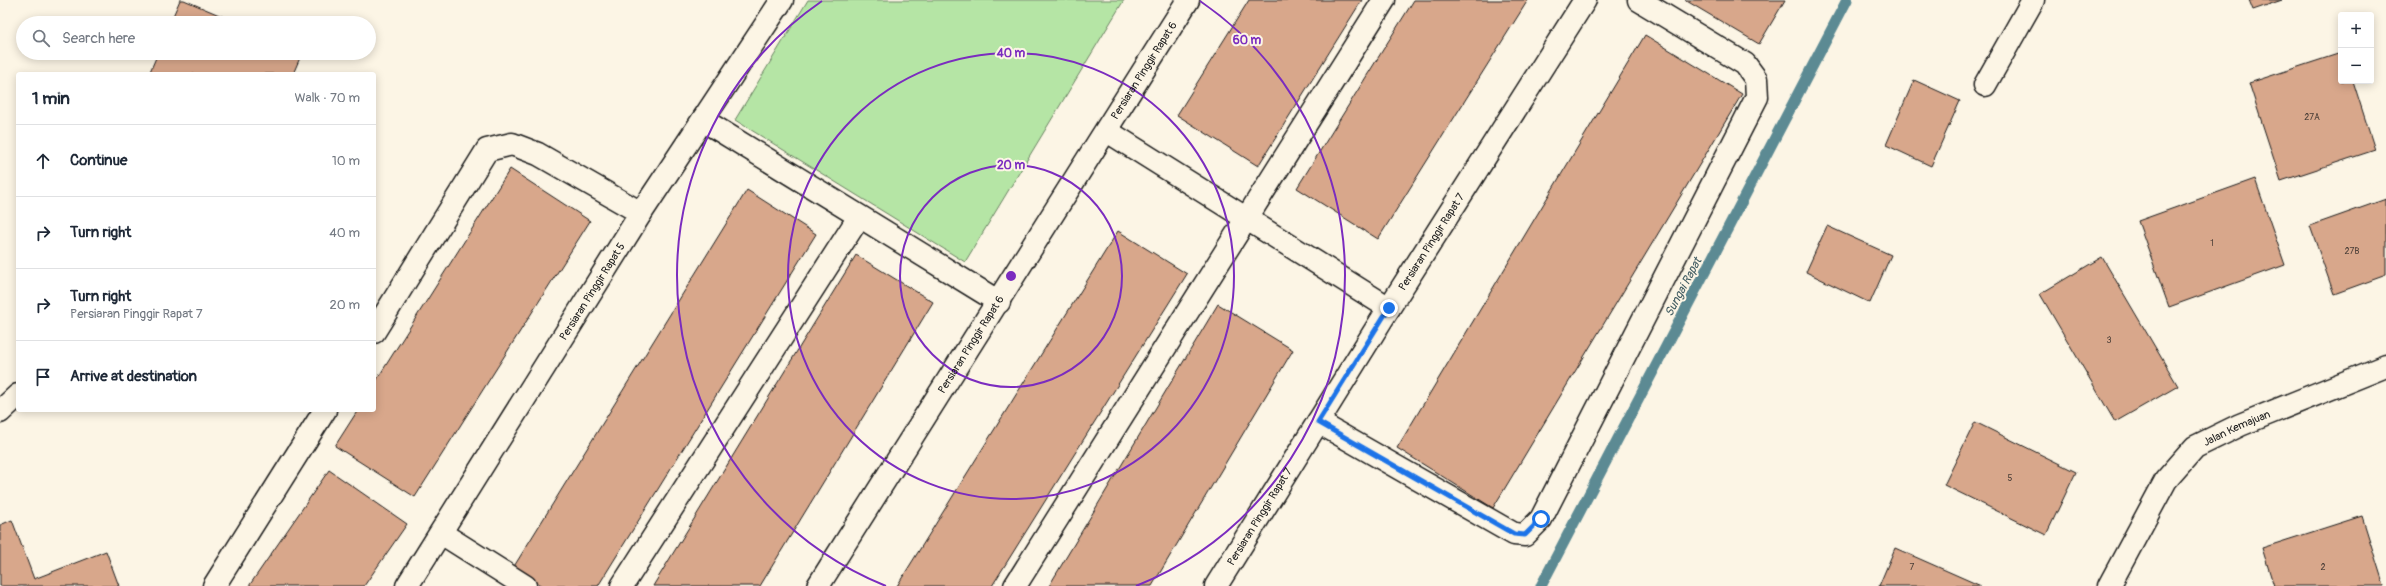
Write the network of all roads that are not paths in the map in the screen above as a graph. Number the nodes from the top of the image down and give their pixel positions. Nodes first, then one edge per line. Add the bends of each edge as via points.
1 (782, 0) edge
2 (1188, 0) edge
3 (1384, 0) edge
4 (1585, 0) edge
5 (1639, 0) edge
6 (2033, 0) edge
7 (1985, 85) dead end
8 (703, 120) junction
9 (1107, 131) junction
10 (641, 213) junction
11 (859, 217) junction
12 (1246, 217) junction
13 (999, 302) junction
14 (1389, 308) junction
15 (376, 329) edge
16 (2386, 366) edge
17 (16, 397) edge
18 (0, 412) edge
19 (324, 412) edge
20 (1318, 422) junction
21 (441, 532) junction
22 (214, 586) edge
23 (407, 586) edge
24 (525, 586) edge
25 (622, 586) edge
26 (818, 586) edge
27 (1015, 586) edge
28 (1216, 586) edge
29 (2109, 586) edge

1 - 8 street, Persiaran Pinggir Rapat 5
2 - 9 street, Persiaran Pinggir Rapat 6
3 - 12 street
4 - 14 street, Persiaran Pinggir Rapat 7
5 - 20 street via 1745,64 1756,79 1757,98 1541,519 1525,535 1514,534
6 - 7 street
8 - 10 street, Persiaran Pinggir Rapat 5
8 - 11 street
9 - 12 street
9 - 13 street, Persiaran Pinggir Rapat 6
10 - 15 street via 538,154 512,144 487,150
10 - 21 street, Persiaran Pinggir Rapat 5
11 - 13 street
11 - 25 street
12 - 14 street
12 - 27 street
13 - 26 street, Persiaran Pinggir Rapat 6
14 - 20 street, Persiaran Pinggir Rapat 7
16 - 29 street, Jalan Kemajuan via 2240,425 2195,447 2166,480
17 - 18 street
19 - 22 street
20 - 28 street, Persiaran Pinggir Rapat 7
21 - 23 street, Persiaran Pinggir Rapat 5
21 - 24 street

